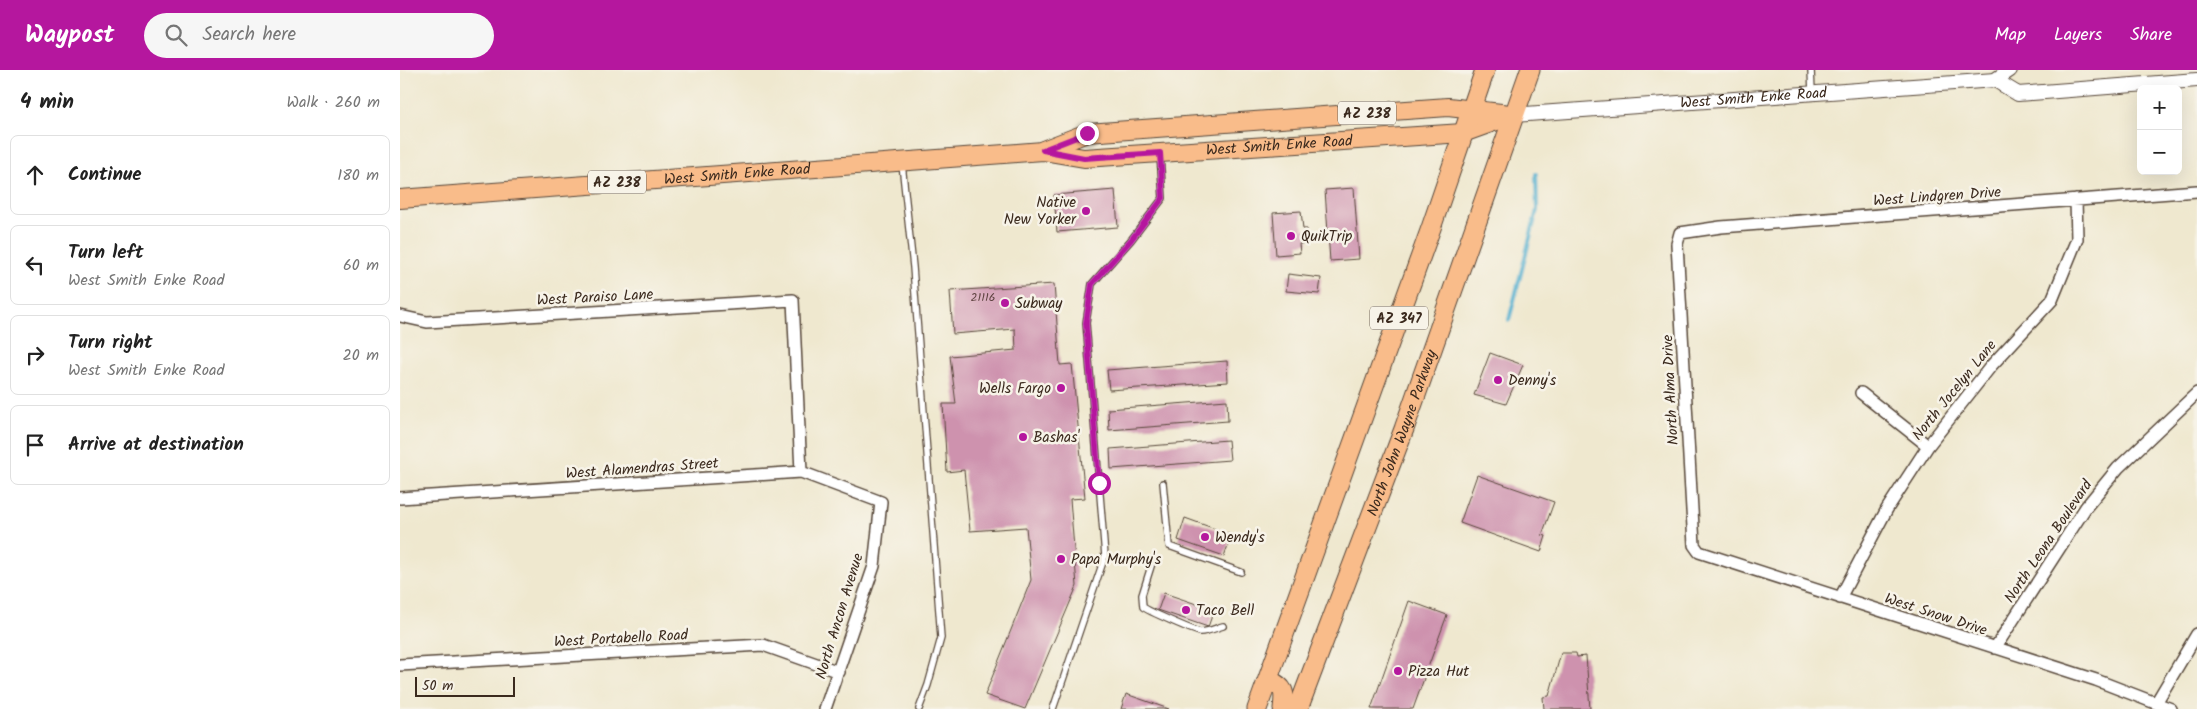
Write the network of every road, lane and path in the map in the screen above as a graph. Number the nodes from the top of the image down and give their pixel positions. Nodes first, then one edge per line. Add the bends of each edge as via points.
1 (1485, 70) edge
2 (1530, 70) edge
3 (1811, 70) edge
4 (2010, 70) edge
5 (1990, 79) junction
6 (2197, 80) edge
7 (1812, 94) junction
8 (1471, 110) junction
9 (1513, 114) junction
10 (1262, 120) junction
11 (1463, 133) junction
12 (1043, 150) junction
13 (1160, 153) junction
14 (902, 162) junction
15 (2197, 192) edge
16 (400, 199) edge
17 (2076, 200) junction
18 (1680, 233) joint
19 (400, 316) edge
20 (1861, 393) dead end
21 (2197, 394) edge
22 (1928, 446) junction
23 (801, 472) junction
24 (1162, 483) dead end
25 (400, 498) edge
26 (881, 502) joint
27 (1694, 545) joint
28 (1153, 560) dead end
29 (1241, 572) dead end
30 (1840, 598) junction
31 (1223, 626) dead end
32 (2197, 634) edge
33 (1995, 648) junction
34 (400, 665) edge
35 (839, 672) junction
36 (1269, 680) junction
37 (2156, 703) junction
38 (825, 709) edge
39 (919, 709) edge
40 (1053, 709) edge
41 (1258, 709) edge
42 (1283, 709) edge
43 (1298, 709) edge
44 (2171, 709) edge

1 - 8 highway, AZ 347
2 - 9 highway, North John Wayne Parkway / AZ 347
3 - 7 lane
4 - 5 street, West Smith Enke Road
5 - 6 street via 2018,94
5 - 7 street, West Smith Enke Road
7 - 9 street, West Smith Enke Road
8 - 9 main road, West Smith Enke Road / AZ 238
8 - 10 main road, West Smith Enke Road / AZ 238 via 1448,107
8 - 11 highway, AZ 347
9 - 11 main road, West Smith Enke Road / AZ 238
9 - 43 highway, North John Wayne Parkway / AZ 347 via 1404,429
10 - 12 main road, West Smith Enke Road / AZ 238 via 1087,133
10 - 13 main road via 1246,133 1173,139
11 - 13 main road, West Smith Enke Road / AZ 238
11 - 36 highway, AZ 347
12 - 13 main road, West Smith Enke Road / AZ 238 via 1084,158
12 - 14 main road, West Smith Enke Road / AZ 238
13 - 40 lane via 1163,198 1092,284 1086,323 1105,556
14 - 16 main road, West Smith Enke Road / AZ 238
14 - 39 lane via 941,638
15 - 17 street, West Lindgren Drive
17 - 18 street, West Lindgren Drive via 1721,227
17 - 22 street, North Jocelyn Lane via 2077,239 2052,300 1991,366
18 - 27 street, North Alma Drive via 1677,244
19 - 23 street, West Paraiso Lane via 427,322 793,300
20 - 22 street
21 - 33 street, North Leona Boulevard via 2118,468 2086,507
22 - 30 street, North Jocelyn Lane via 1887,509
23 - 25 street, West Alamendras Street
23 - 26 street, West Alamendras Street
24 - 29 lane via 1169,546
26 - 35 street, North Ancon Avenue via 874,566
27 - 30 street, West Snow Drive via 1699,552
28 - 31 lane via 1142,595 1143,607 1193,630 1202,632
30 - 33 street, West Snow Drive
32 - 37 street
33 - 37 street, West Snow Drive
34 - 35 street, West Portabello Road via 763,645
35 - 38 street, North Ancon Avenue
36 - 41 highway, AZ 347
36 - 42 highway via 1281,686
37 - 44 street, West Snow Drive

